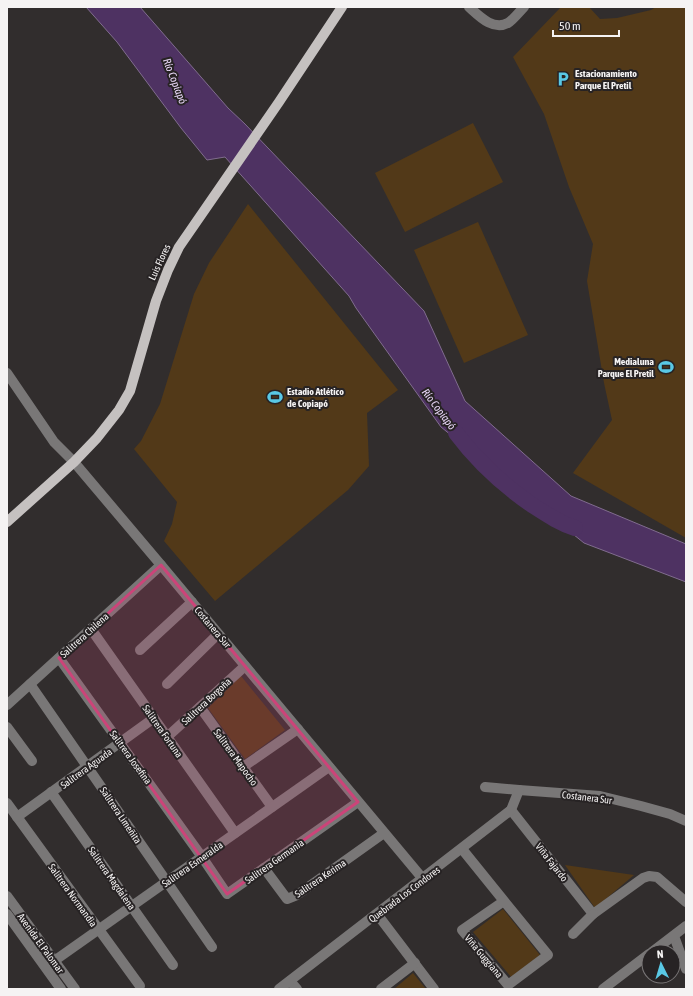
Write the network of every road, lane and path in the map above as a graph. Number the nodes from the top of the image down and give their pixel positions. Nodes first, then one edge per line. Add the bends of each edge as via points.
1 (342, 7) edge
2 (469, 7) edge
3 (524, 7) edge
4 (7, 373) edge
5 (74, 462) junction
6 (7, 522) edge
7 (161, 565) junction
8 (192, 602) junction
9 (91, 629) junction
10 (218, 634) junction
11 (140, 650) dead end
12 (59, 658) junction
13 (245, 666) junction
14 (30, 684) junction
15 (167, 684) dead end
16 (7, 705) edge
17 (200, 707) junction
18 (154, 718) junction
19 (7, 727) edge
20 (298, 729) junction
21 (167, 737) junction
22 (120, 743) junction
23 (32, 761) dead end
24 (87, 766) junction
25 (243, 766) junction
26 (329, 767) junction
27 (485, 787) dead end
28 (519, 790) junction
29 (51, 792) junction
30 (358, 802) junction
31 (7, 803) edge
32 (272, 807) junction
33 (512, 810) junction
34 (17, 817) junction
35 (686, 821) edge
36 (235, 833) junction
37 (384, 833) junction
38 (462, 849) junction
39 (202, 857) junction
40 (264, 868) junction
41 (423, 879) junction
42 (166, 882) junction
43 (7, 896) edge
44 (504, 901) junction
45 (686, 902) edge
46 (132, 906) junction
47 (377, 914) junction
48 (593, 914) junction
49 (21, 915) junction
50 (9, 920) edge
51 (686, 926) edge
52 (98, 929) junction
53 (573, 934) dead end
54 (674, 936) junction
55 (663, 944) edge
56 (212, 947) dead end
57 (641, 960) edge
58 (54, 961) junction
59 (415, 963) junction
60 (173, 965) dead end
61 (686, 969) edge
62 (294, 985) edge
63 (140, 986) dead end
64 (61, 989) edge
65 (75, 989) edge
66 (279, 989) edge
67 (381, 989) edge
68 (434, 989) edge
69 (603, 989) edge

1 - 5 main road, Luis Flores via 179,247 156,301 130,391 98,438
2 - 3 street via 489,23 498,25 508,23
4 - 5 street, Costanera Sur via 54,442
5 - 6 main road, Luis Flores
5 - 7 street, Costanera Sur
7 - 8 street, Costanera Sur
7 - 9 street, Salitrera Chilena
8 - 10 street, Costanera Sur
8 - 11 street
9 - 12 street, Salitrera Chilena
9 - 18 street, Salitrera Fortuna
10 - 13 street, Costanera Sur
10 - 15 street
12 - 14 street, Salitrera Chilena
12 - 22 street, Salitrera Josefina
13 - 17 street, Salitrera Borgoña
13 - 20 street, Costanera Sur
14 - 16 street, Salitrera Chilena
14 - 24 street, Salitrera Limeñita
17 - 21 street, Salitrera Borgoña
17 - 25 street, Salitrera Mapocho
18 - 21 street, Salitrera Fortuna
18 - 22 street, Salitrera Aguada
19 - 23 street
20 - 25 street
20 - 26 street, Costanera Sur
21 - 36 street, Salitrera Fortuna
22 - 24 street, Salitrera Aguada
22 - 39 street, Salitrera Josefina
24 - 29 street, Salitrera Aguada
24 - 42 street, Salitrera Limeñita
25 - 32 street, Salitrera Mapocho
26 - 30 street, Costanera Sur
26 - 32 street, Salitrera Esmeralda
27 - 28 street, Costanera Sur
28 - 33 street
28 - 35 street, Costanera Sur via 600,796 670,814
29 - 34 street, Salitrera Aguada
29 - 46 street, Salitrera Magdalena
30 - 37 street, Costanera Sur
30 - 40 street, Salitrera Germania
31 - 34 street, Salitrera Normandia
32 - 36 street, Salitrera Esmeralda
33 - 38 street, Quebrada Los Condores
33 - 48 street, Viña Fajardo
34 - 52 street, Salitrera Normandia
36 - 39 street, Salitrera Esmeralda
37 - 40 street, Salitrera Kerima via 297,895 287,899
37 - 41 street, Costanera Sur
38 - 41 street, Quebrada Los Condores
38 - 44 street, Viña Guggiana
39 - 40 street, Salitrera Germania via 227,894
39 - 42 street, Salitrera Esmeralda
41 - 47 street, Quebrada Los Condores
42 - 46 street, Salitrera Esmeralda
42 - 56 street, Salitrera Limeñita
43 - 49 street, Avenida El Palomar
44 - 44 street, Viña Guggiana via 548,955 508,985 462,930
45 - 48 street via 657,878 649,876
46 - 52 street, Salitrera Esmeralda
46 - 60 street, Salitrera Magdalena
47 - 59 street
47 - 62 street, Quebrada Los Condores
48 - 53 street
49 - 50 street
49 - 58 street, Avenida El Palomar
50 - 64 street, Avenida El Palomar
51 - 54 street
52 - 58 street, Salitrera Esmeralda
52 - 63 street, Salitrera Normandia
54 - 55 street
54 - 61 street
57 - 69 street
58 - 65 street, Avenida El Palomar
59 - 67 street
59 - 68 street
62 - 66 street, Quebrada Los Condores

